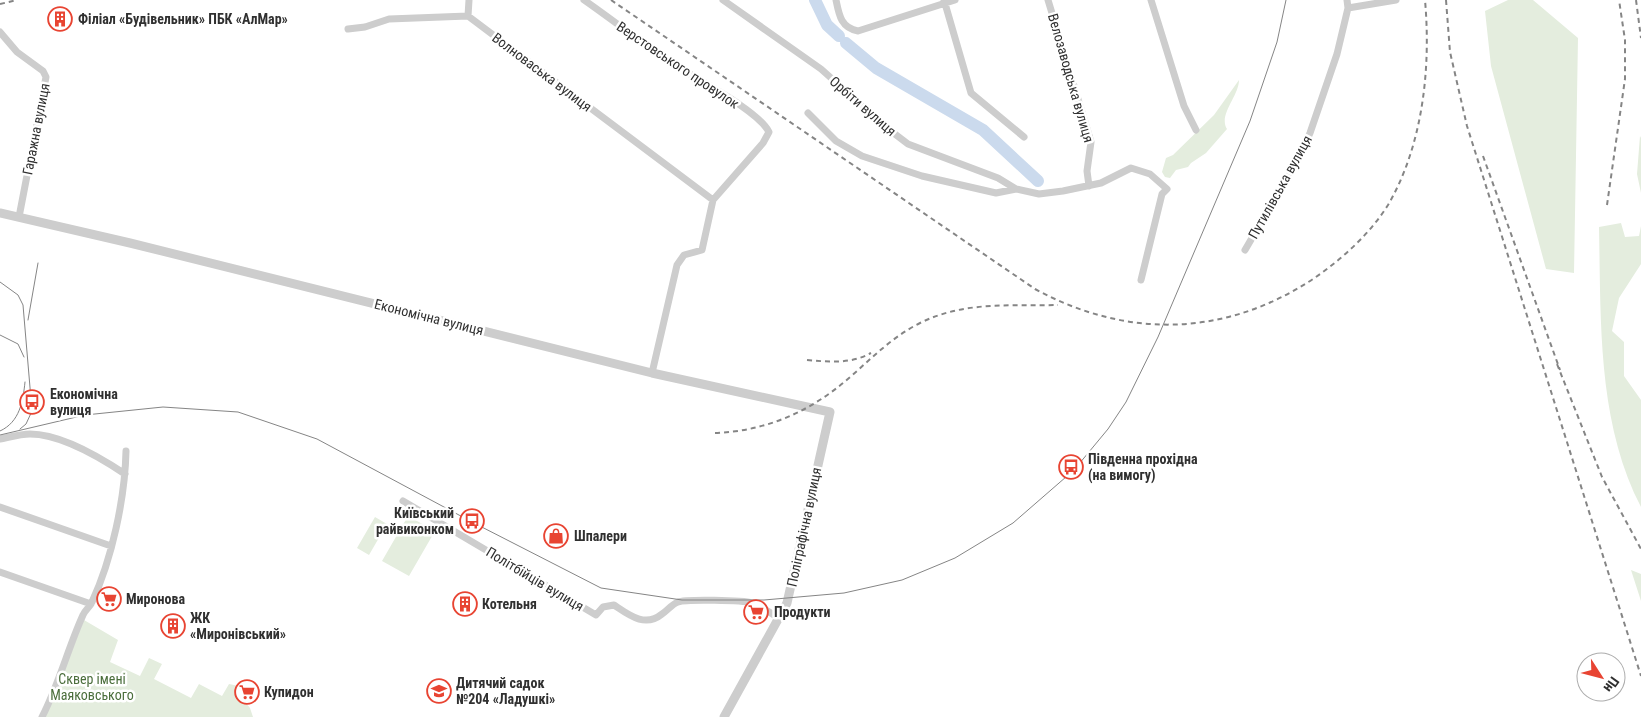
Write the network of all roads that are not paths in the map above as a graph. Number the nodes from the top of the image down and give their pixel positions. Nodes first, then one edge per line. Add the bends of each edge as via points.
1 (469, 0) edge
2 (584, 0) edge
3 (722, 0) edge
4 (836, 0) edge
5 (955, 0) edge
6 (1048, 0) edge
7 (1151, 0) edge
8 (1347, 0) edge
9 (1396, 0) edge
10 (944, 2) edge
11 (1348, 8) junction
12 (468, 16) junction
13 (348, 29) dead end
14 (0, 32) edge
15 (808, 113) dead end
16 (1196, 130) dead end
17 (1024, 137) dead end
18 (1089, 186) junction
19 (1016, 189) junction
20 (713, 200) junction
21 (0, 213) edge
22 (19, 217) junction
23 (1246, 250) dead end
24 (1141, 280) dead end
25 (652, 373) junction
26 (830, 412) joint
27 (0, 439) edge
28 (126, 451) dead end
29 (126, 474) junction
30 (403, 501) dead end
31 (0, 506) edge
32 (111, 546) junction
33 (0, 572) edge
34 (92, 604) junction
35 (779, 618) junction
36 (42, 717) edge
37 (724, 717) edge

1 - 12 street
2 - 20 street, Верстовського провулок via 724,95 769,132 764,143
3 - 19 street, Орбіти вулиця via 821,70 908,144 998,178
4 - 10 street via 840,19 850,30 858,31
5 - 10 street
6 - 18 street, Велозаводська вулиця via 1091,142 1087,170
7 - 16 street via 1184,106
8 - 11 street, Путилівська вулиця
9 - 11 street
10 - 17 street via 971,93
11 - 23 street, Путилівська вулиця via 1337,54 1310,133
12 - 13 street via 389,19
12 - 20 street, Волноваська вулиця
14 - 22 street, Гаражна вулиця via 46,77
15 - 19 street via 836,141 862,156 922,176 996,192
18 - 19 street via 1039,194
18 - 24 street via 1131,168 1150,174 1167,189 1162,194
20 - 25 street via 702,250 684,255 677,266
21 - 22 street, Економічна вулиця
22 - 25 street, Економічна вулиця
25 - 26 street, Економічна вулиця
26 - 35 street, Поліграфічна вулиця via 787,603
27 - 29 street via 42,435 86,450
28 - 29 street
29 - 32 street
30 - 35 street, Політбійців вулиця via 596,615 602,607 614,605 650,621 678,602 730,602 754,604
31 - 32 street
32 - 34 street
33 - 34 street
34 - 36 street via 84,613
35 - 37 street, Поліграфічна вулиця

